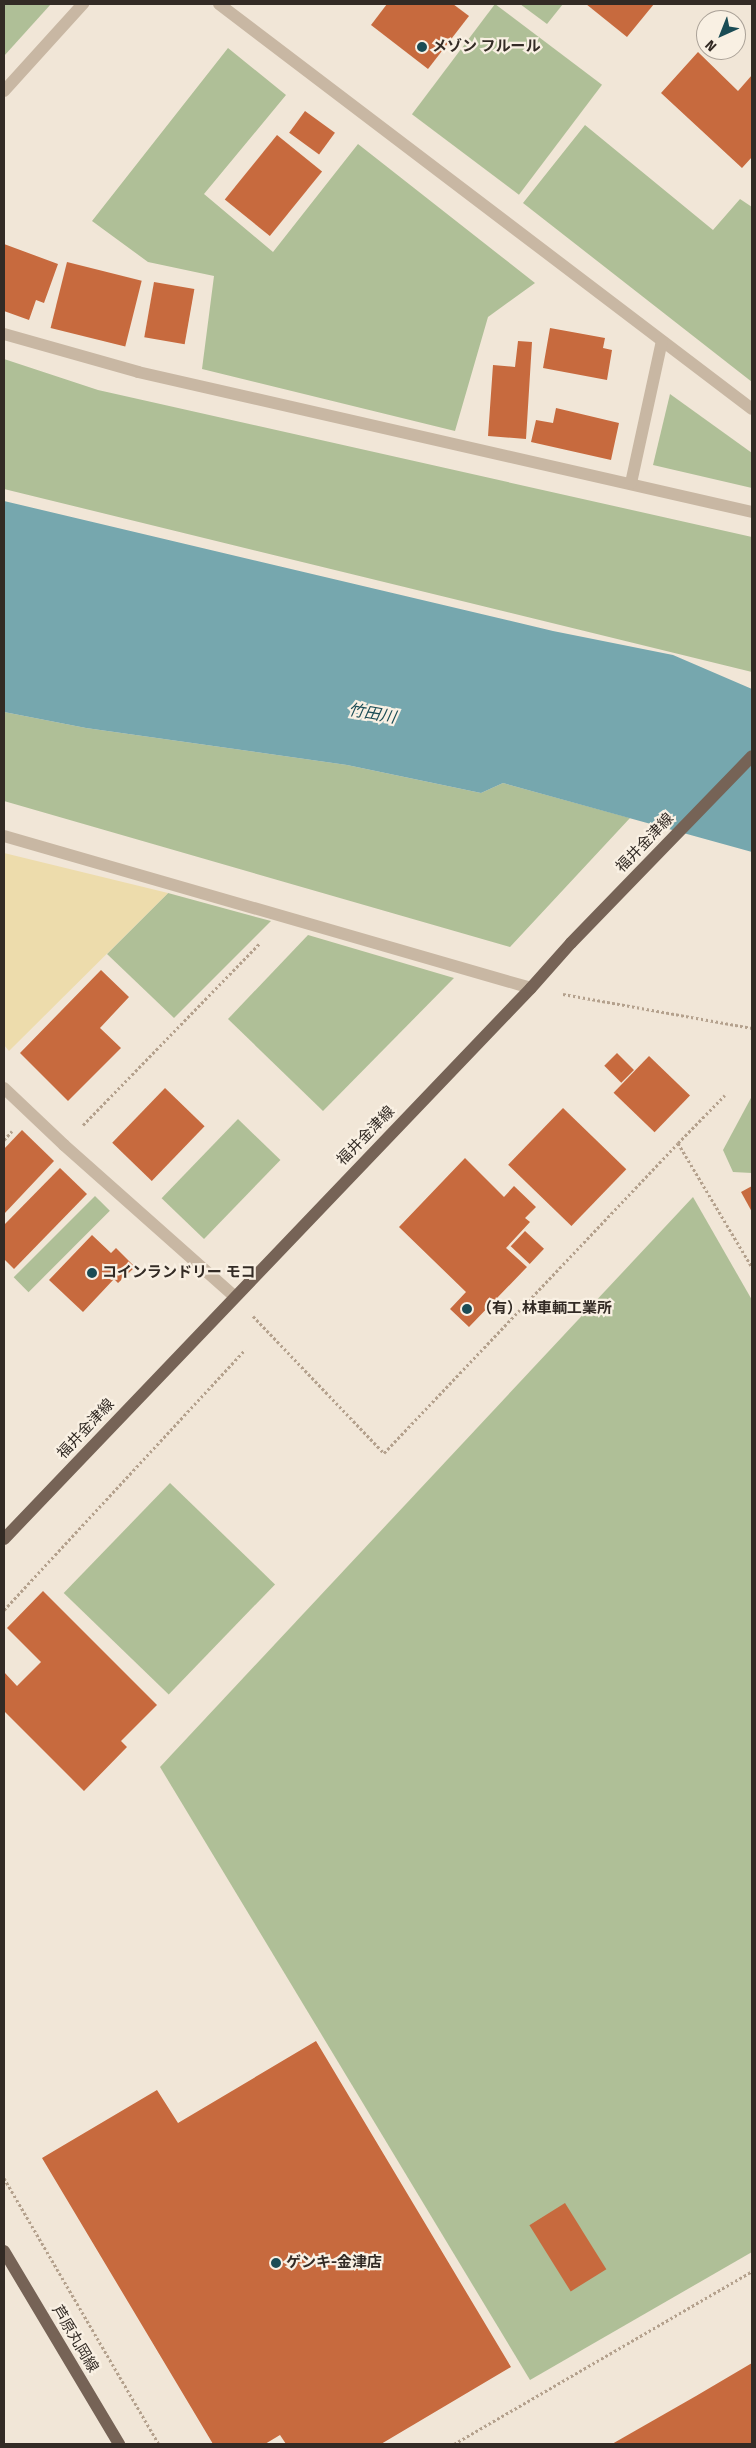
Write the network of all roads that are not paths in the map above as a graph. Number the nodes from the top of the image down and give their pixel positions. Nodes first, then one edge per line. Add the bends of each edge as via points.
1 (83, 4) edge
2 (219, 4) edge
3 (4, 91) edge
4 (4, 334) edge
5 (662, 341) junction
6 (752, 409) edge
7 (631, 483) junction
8 (752, 512) edge
9 (752, 756) edge
10 (4, 836) edge
11 (531, 988) junction
12 (4, 1088) edge
13 (234, 1296) junction
14 (4, 1539) edge
15 (4, 2251) edge
16 (119, 2444) edge

1 - 3 street
2 - 5 street
4 - 7 street via 138,372
5 - 6 street
5 - 7 street
7 - 8 street
9 - 11 main road, 福井金津線 via 571,942
10 - 11 street
11 - 13 main road, 福井金津線
12 - 13 street via 64,1146
13 - 14 main road, 福井金津線
15 - 16 main road, 芦原丸岡線

